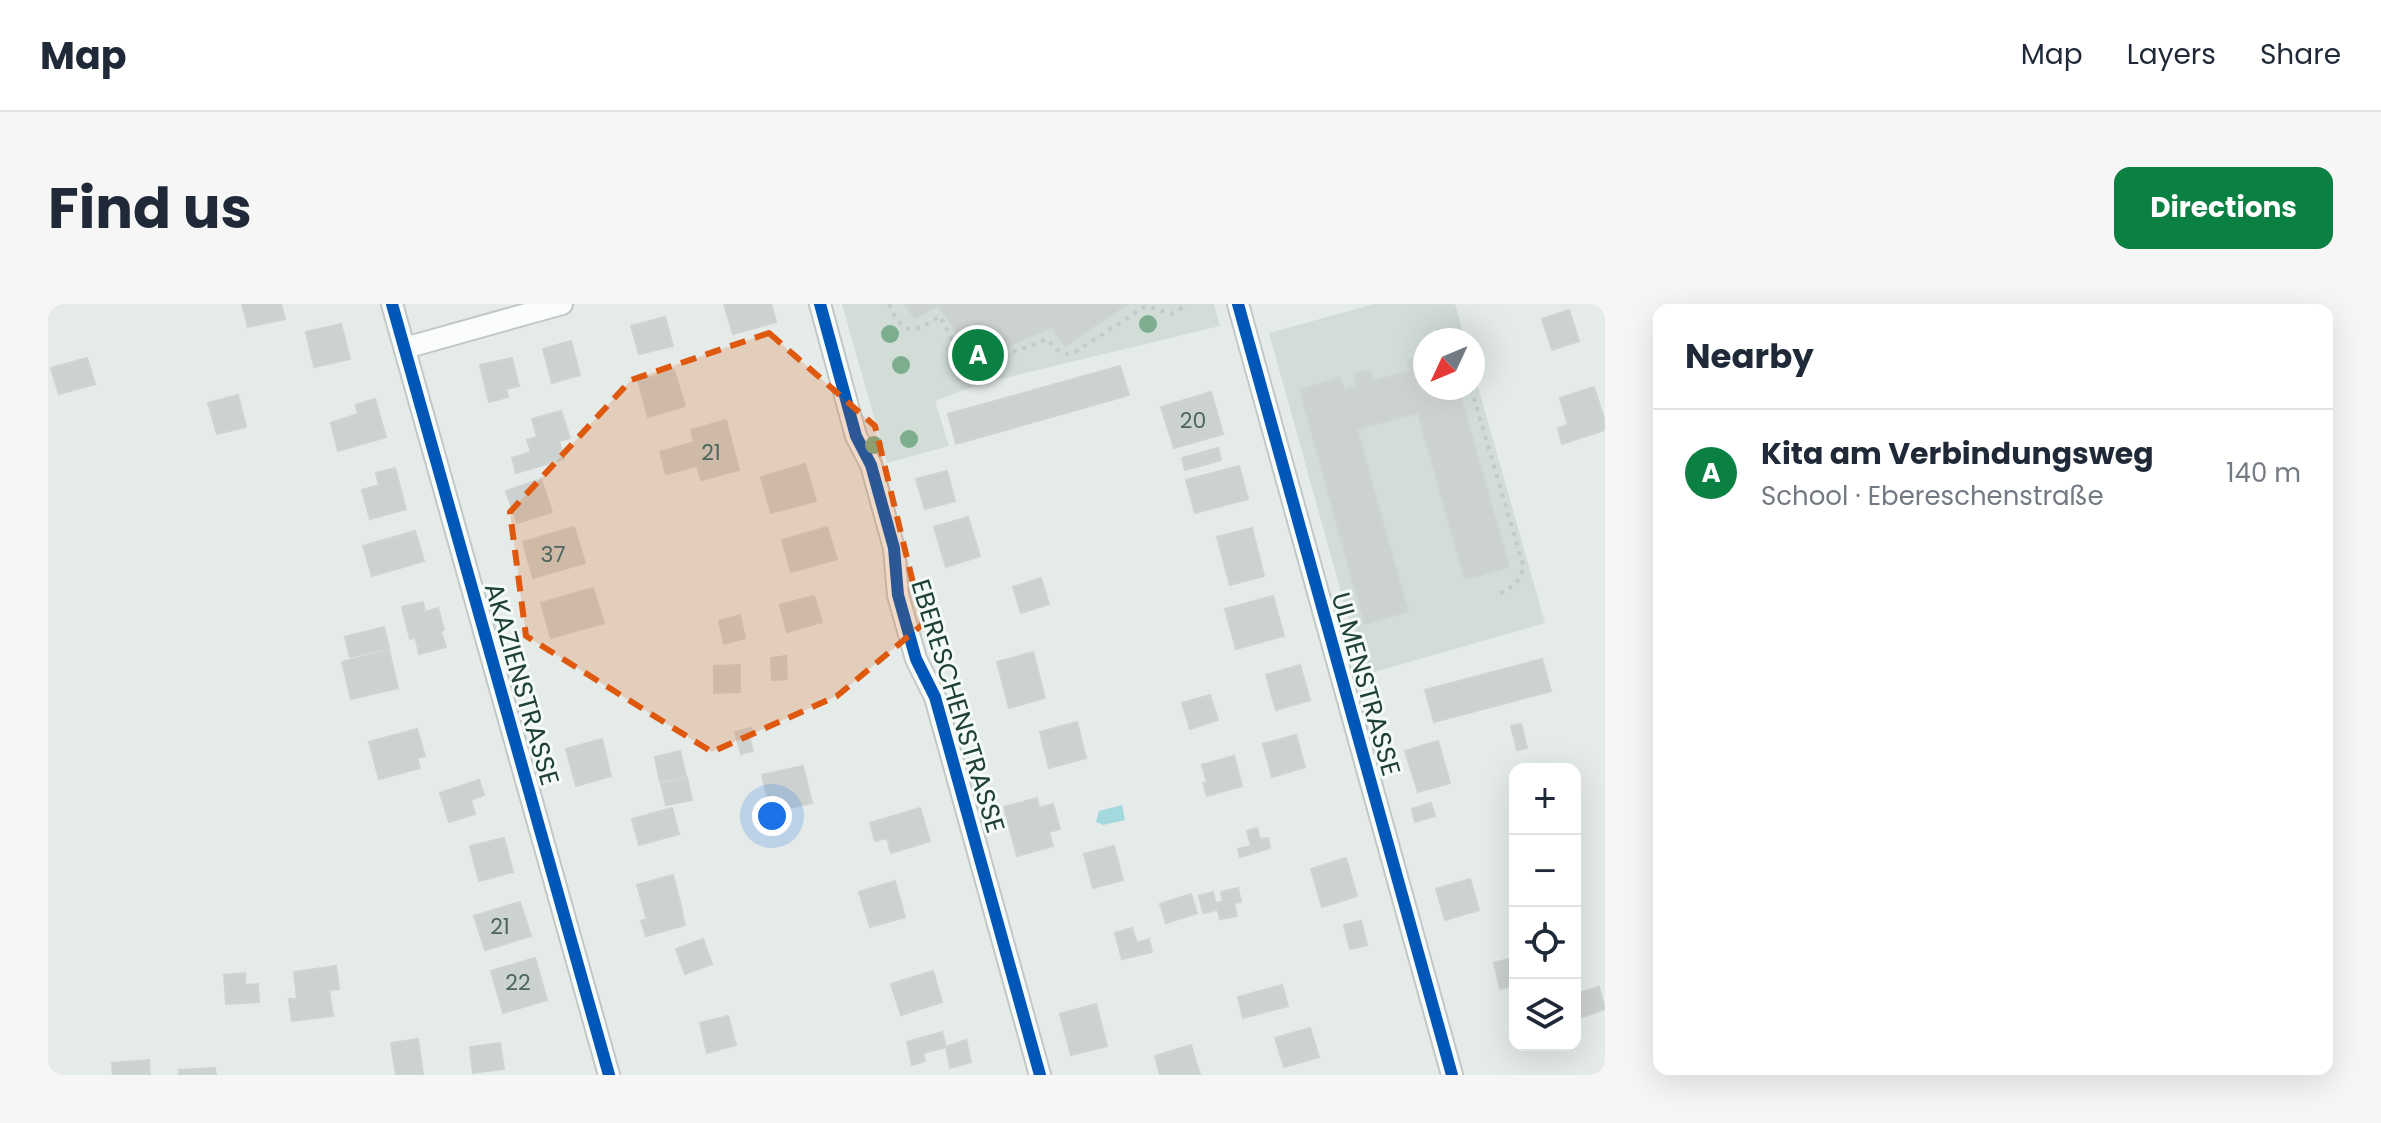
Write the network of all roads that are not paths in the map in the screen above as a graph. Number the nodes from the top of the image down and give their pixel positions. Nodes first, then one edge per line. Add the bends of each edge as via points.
1 (392, 304) edge
2 (562, 304) edge
3 (820, 304) edge
4 (1238, 304) edge
5 (405, 348) junction
6 (609, 1075) edge
7 (1040, 1075) edge
8 (1452, 1075) edge

1 - 5 street, AKAZIENSTRASSE
2 - 5 street
3 - 7 street, EBERESCHENSTRASSE via 894,548 901,607 916,659 935,697
4 - 8 street, ULMENSTRASSE
5 - 6 street, AKAZIENSTRASSE

